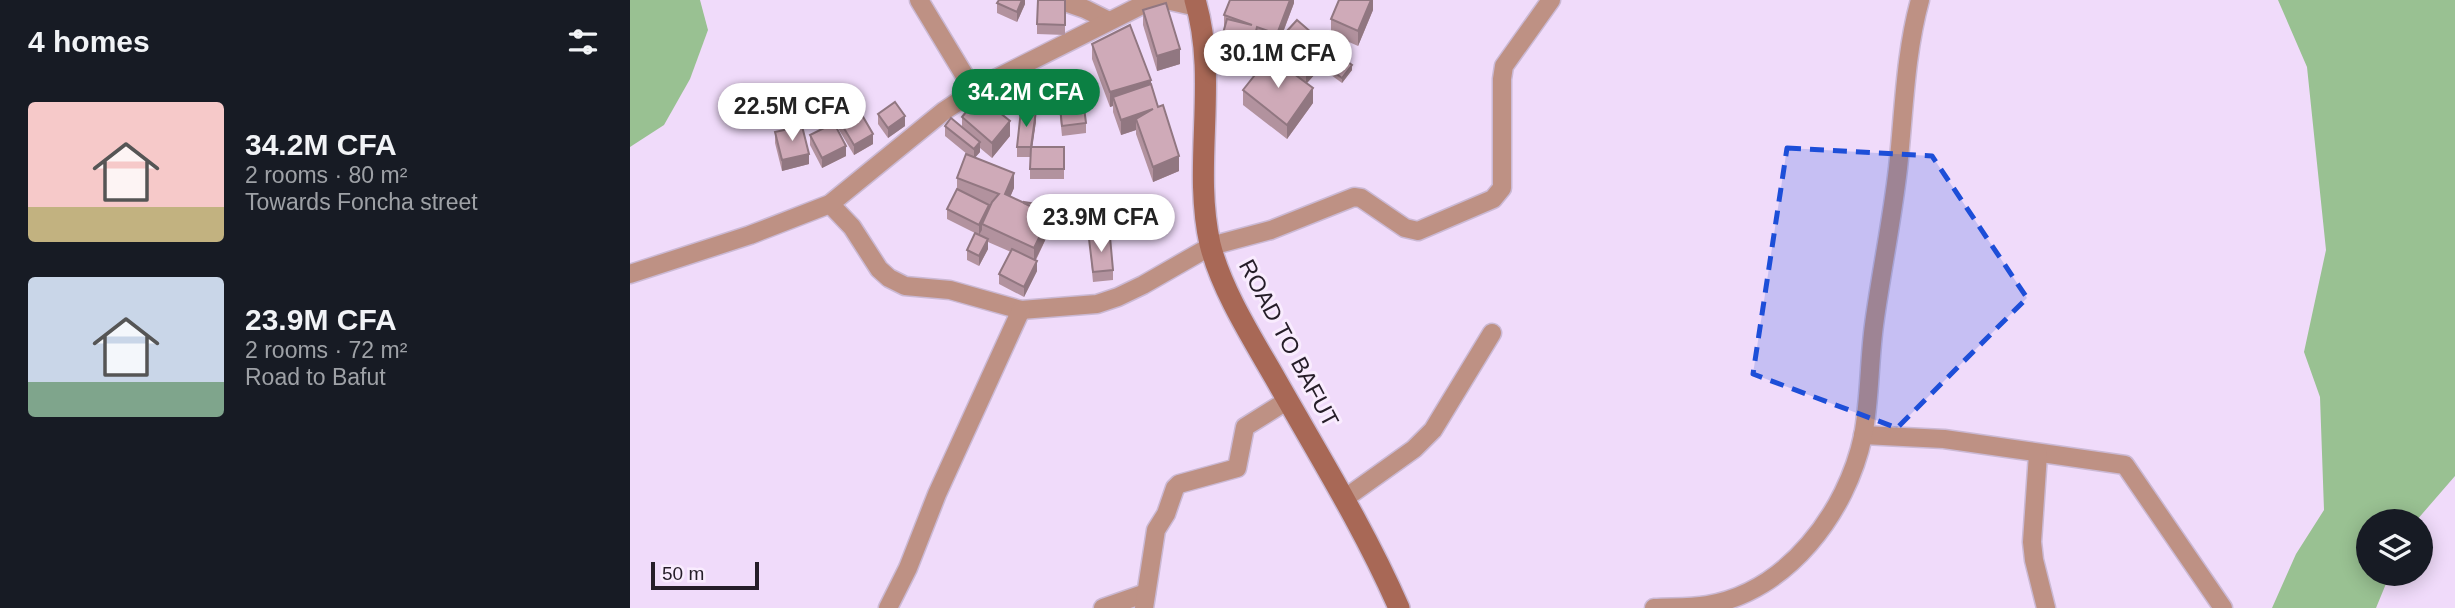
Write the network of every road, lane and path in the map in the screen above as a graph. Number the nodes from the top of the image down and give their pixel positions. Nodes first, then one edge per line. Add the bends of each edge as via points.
1 (919, 0) edge
2 (1059, 0) edge
3 (1152, 0) edge
4 (1166, 0) edge
5 (1551, 0) edge
6 (1920, 0) edge
7 (1196, 4) edge
8 (1109, 21) junction
9 (974, 91) junction
10 (830, 204) junction
11 (1211, 246) junction
12 (630, 274) edge
13 (1021, 310) junction
14 (1492, 333) dead end
15 (1288, 400) junction
16 (1863, 435) junction
17 (2038, 454) junction
18 (1344, 499) junction
19 (1145, 600) edge
20 (888, 608) edge
21 (1103, 608) edge
22 (1399, 608) edge
23 (1654, 608) edge
24 (2046, 608) edge
25 (2223, 608) edge

1 - 9 street
2 - 8 street
3 - 8 street
4 - 7 street
5 - 11 street via 1504,66 1503,178 1493,199 1418,231 1354,197 1271,230
6 - 16 street
7 - 11 street, ROAD TO BAFUT via 1206,80 1203,191
8 - 9 street
9 - 10 street via 933,118
10 - 12 street
10 - 13 street via 889,278 905,286 950,290
11 - 13 street via 1118,297 1097,304
11 - 15 street, ROAD TO BAFUT via 1244,322
13 - 20 street
14 - 18 street via 1433,430
15 - 18 street, ROAD TO BAFUT
15 - 19 street via 1245,427 1237,468 1175,488 1156,530
16 - 17 street via 1944,439
16 - 23 street via 1840,496 1792,564 1770,581 1739,595 1707,605
17 - 24 street via 2032,542
17 - 25 street via 2127,468
18 - 22 street, ROAD TO BAFUT
19 - 21 street

